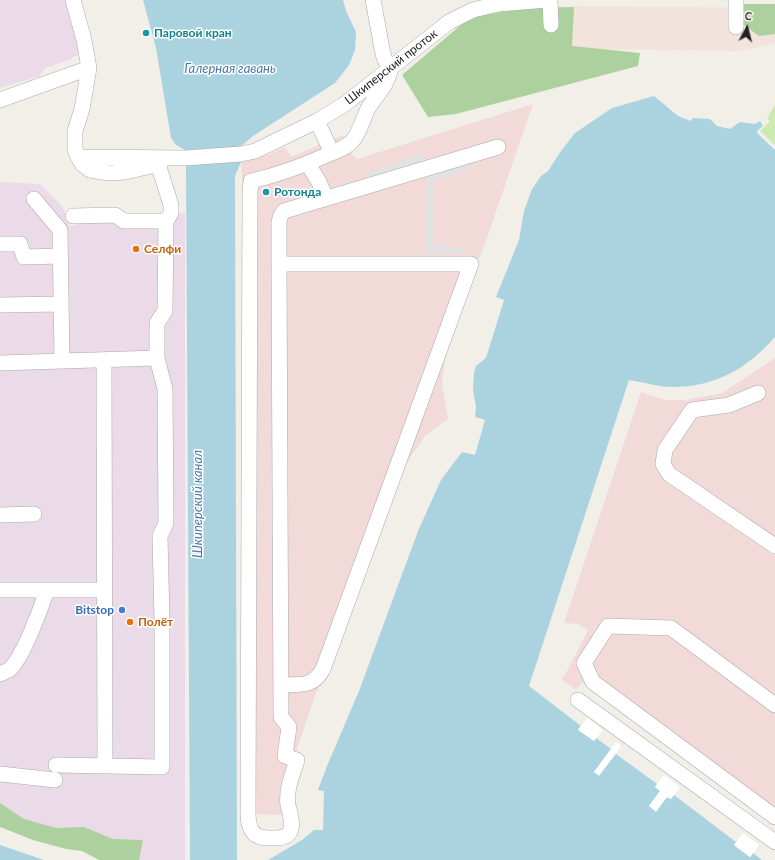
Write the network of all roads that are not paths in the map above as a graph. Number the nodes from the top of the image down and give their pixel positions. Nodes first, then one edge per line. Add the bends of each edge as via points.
1 (73, 0) edge
2 (373, 0) edge
3 (547, 0) edge
4 (550, 0) edge
5 (736, 0) edge
6 (527, 1) edge
7 (551, 25) dead end
8 (736, 27) dead end
9 (390, 67) junction
10 (89, 68) junction
11 (0, 100) edge
12 (317, 121) junction
13 (498, 147) dead end
14 (332, 153) junction
15 (78, 157) junction
16 (185, 158) junction
17 (158, 164) junction
18 (308, 164) junction
19 (34, 198) dead end
20 (326, 198) junction
21 (73, 216) dead end
22 (166, 221) junction
23 (0, 244) edge
24 (60, 256) junction
25 (279, 264) junction
26 (61, 304) junction
27 (0, 305) edge
28 (157, 358) junction
29 (104, 360) junction
30 (62, 361) junction
31 (0, 363) edge
32 (758, 393) dead end
33 (0, 514) edge
34 (34, 514) dead end
35 (775, 546) edge
36 (0, 590) edge
37 (47, 590) junction
38 (104, 590) junction
39 (0, 674) edge
40 (281, 685) junction
41 (578, 700) dead end
42 (775, 705) edge
43 (104, 766) junction
44 (0, 774) edge
45 (775, 817) edge
46 (775, 842) edge

1 - 10 street
2 - 9 street via 383,54
3 - 6 street, Шкиперский проток
4 - 7 street
5 - 8 street
6 - 9 street, Шкиперский проток via 473,10 449,22
9 - 12 street, Шкиперский проток via 345,104
9 - 14 street via 387,81 369,106 356,136 346,147
10 - 11 street via 46,76
10 - 15 street via 82,109 75,131 74,149
12 - 14 street
12 - 16 street, Шкиперский проток via 256,151
13 - 20 street
14 - 18 street
15 - 16 street
15 - 17 street via 90,170 109,173
16 - 17 street
17 - 22 street via 171,206 171,213
18 - 20 street
18 - 40 street via 282,174 252,181 250,193 248,823 256,835 263,838 286,837 292,827 288,790 297,760 285,756 289,727 281,717
19 - 24 street via 60,230
20 - 25 street via 284,211 281,215
21 - 22 street via 115,216 124,221
22 - 28 street via 165,311 157,323
23 - 24 street via 20,244 24,257
24 - 26 street
25 - 40 street
25 - 40 street via 471,264 323,669 311,683
26 - 27 street
26 - 30 street
28 - 29 street
28 - 43 street via 165,389 166,523 160,536 162,766
29 - 30 street
29 - 38 street
30 - 31 street
32 - 35 street via 728,405 692,410 665,450 663,464 669,474
33 - 34 street
36 - 37 street
37 - 38 street
37 - 39 street via 18,657 9,670
38 - 43 street
41 - 46 street
42 - 45 street via 671,628 608,626 584,663 593,682
43 - 44 street via 56,772

